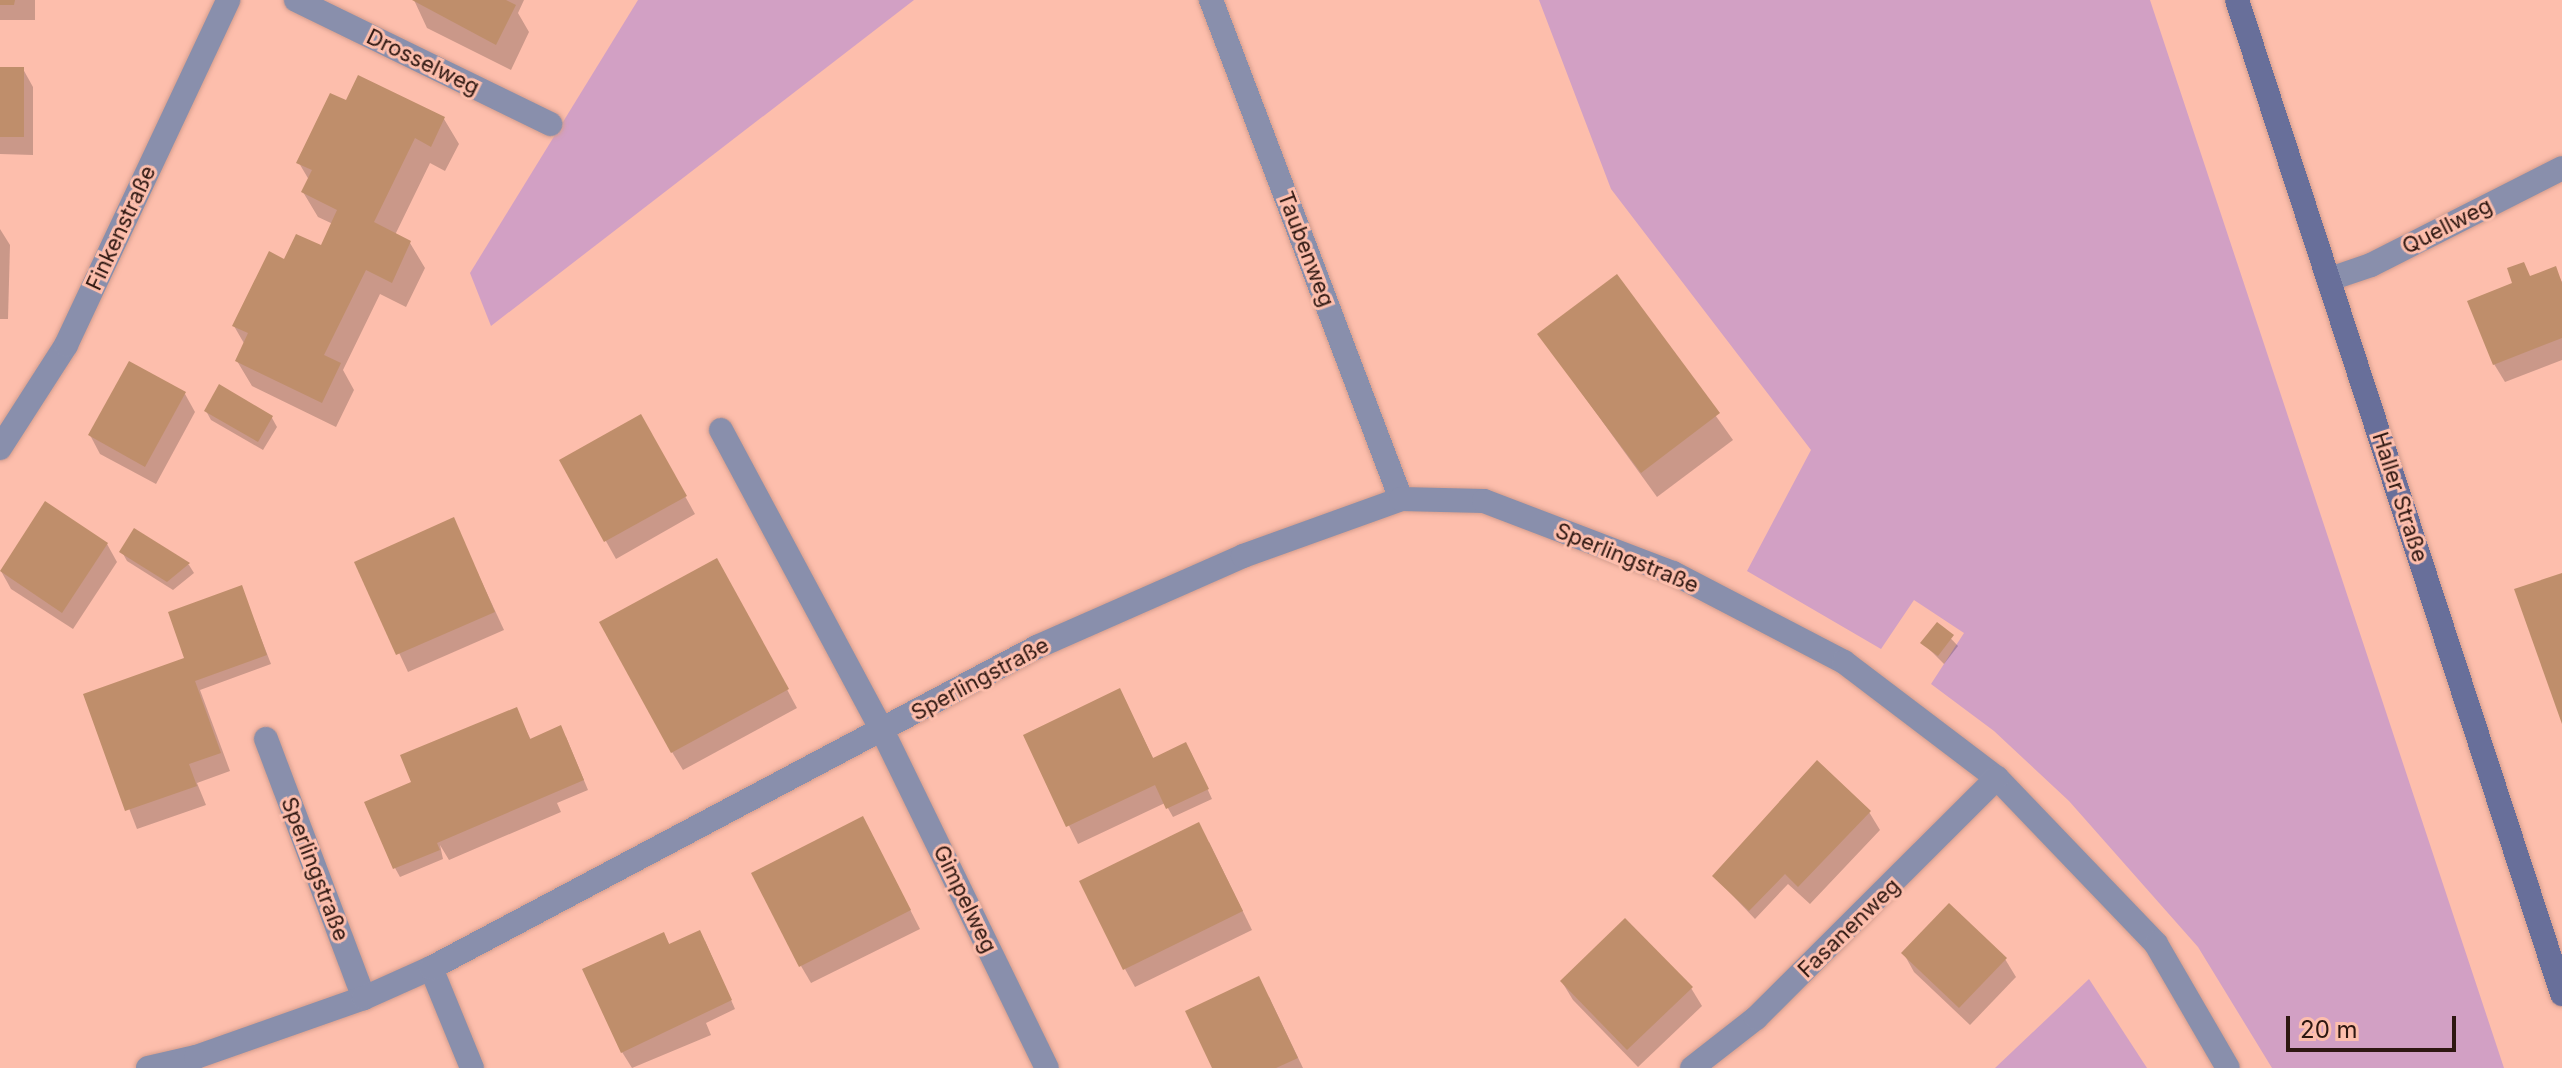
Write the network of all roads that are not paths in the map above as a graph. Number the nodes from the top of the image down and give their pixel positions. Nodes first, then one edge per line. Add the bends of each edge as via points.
1 (228, 0) edge
2 (296, 0) edge
3 (1211, 0) edge
4 (2237, 0) edge
5 (550, 124) dead end
6 (2562, 168) edge
7 (2330, 279) junction
8 (721, 430) dead end
9 (0, 448) edge
10 (1401, 499) junction
11 (882, 730) junction
12 (266, 739) dead end
13 (1997, 778) junction
14 (431, 968) junction
15 (2562, 994) edge
16 (364, 998) junction
17 (148, 1068) edge
18 (472, 1068) edge
19 (1047, 1068) edge
20 (1692, 1068) edge
21 (2228, 1068) edge

1 - 9 street, Finkenstraße via 66,345
2 - 5 street, Drosselweg
3 - 10 street, Taubenweg
4 - 7 main road, Haller Straße
6 - 7 street, Quellweg via 2371,265
7 - 15 main road, Haller Straße
8 - 11 street
10 - 11 street, Sperlingstraße via 1243,556 1037,647
10 - 13 street, Sperlingstraße via 1484,501 1673,573 1844,662
11 - 14 street, Sperlingstraße
11 - 19 street, Gimpelweg
12 - 16 street, Sperlingstraße
13 - 20 street, Fasanenweg via 1756,1018
13 - 21 street, Sperlingstraße via 2156,944
14 - 16 street, Sperlingstraße
14 - 18 street
16 - 17 street, Sperlingstraße via 196,1057

